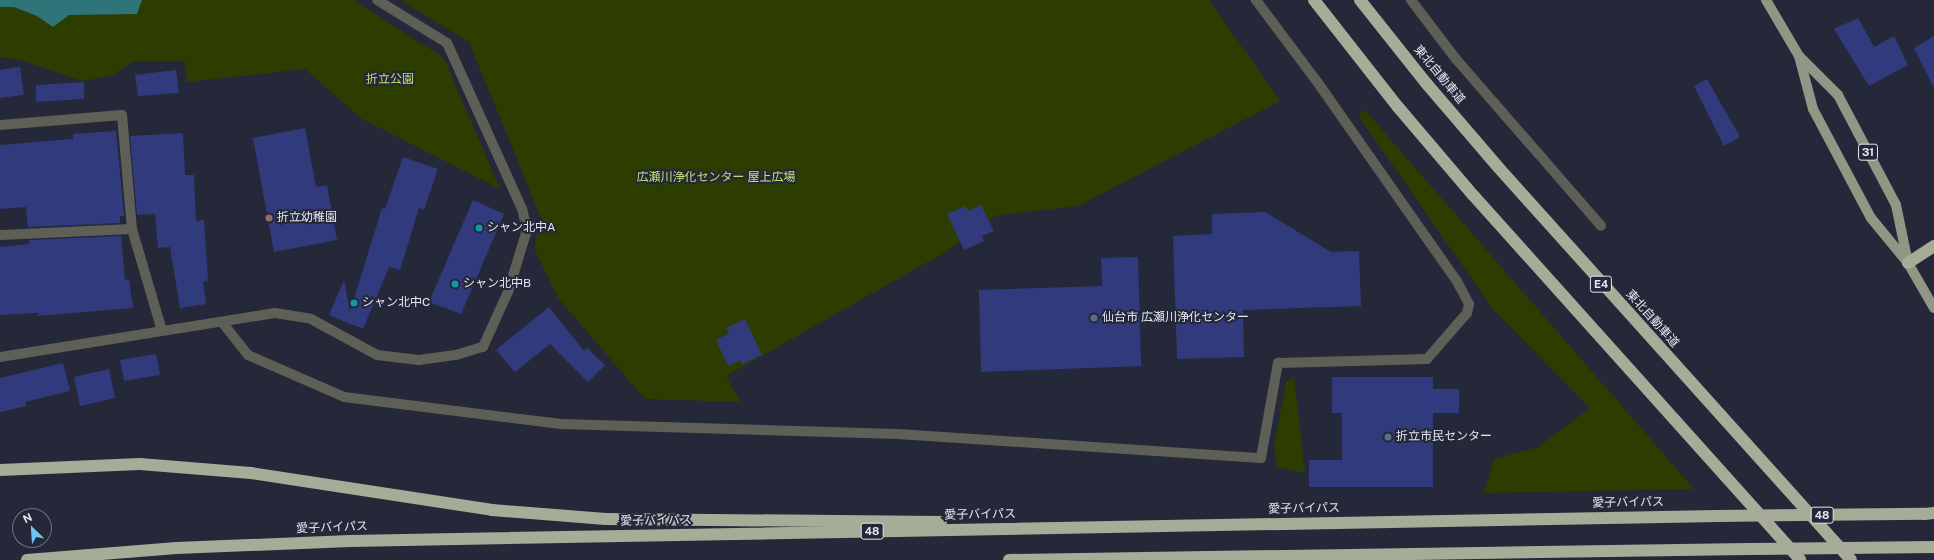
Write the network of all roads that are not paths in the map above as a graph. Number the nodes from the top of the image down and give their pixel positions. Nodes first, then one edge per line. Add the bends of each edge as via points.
1 (377, 0) edge
2 (1256, 0) edge
3 (1314, 0) edge
4 (1360, 0) edge
5 (1411, 0) edge
6 (1766, 0) edge
7 (1799, 56) junction
8 (0, 125) edge
9 (1601, 226) dead end
10 (132, 229) junction
11 (0, 235) edge
12 (1934, 246) edge
13 (1934, 252) edge
14 (1908, 263) junction
15 (1934, 308) edge
16 (222, 322) junction
17 (162, 331) junction
18 (0, 357) edge
19 (0, 470) edge
20 (1931, 514) edge
21 (1100, 527) junction
22 (1934, 547) edge
23 (27, 560) edge
24 (1009, 560) edge
25 (1800, 560) edge
26 (1851, 560) edge

1 - 16 street via 447,43 522,209 527,230 508,292 483,347 456,355 419,360 377,356 311,319 275,313
2 - 16 street via 1318,83 1456,280 1469,304 1468,313 1427,359 1278,363 1261,458 898,434 560,424 344,397 248,355
3 - 25 highway via 1398,107 1473,195
4 - 26 highway, 東北自動車道 / E4 via 1426,83 1498,166
5 - 9 street via 1456,59
6 - 7 main road, 31
7 - 14 main road, 31 via 1812,109 1872,218
7 - 14 main road, 31 via 1838,95 1896,205
8 - 10 street via 122,115
10 - 11 street
10 - 17 street
12 - 14 highway
13 - 14 highway
14 - 15 main road, 31
16 - 17 street
17 - 18 street
19 - 21 highway via 140,464 243,472 492,510 606,519 981,522
20 - 21 highway, 愛子バイパス / 48, bridge
21 - 23 highway, 愛子バイパス / 48 via 350,541 177,548
22 - 24 highway, bridge

